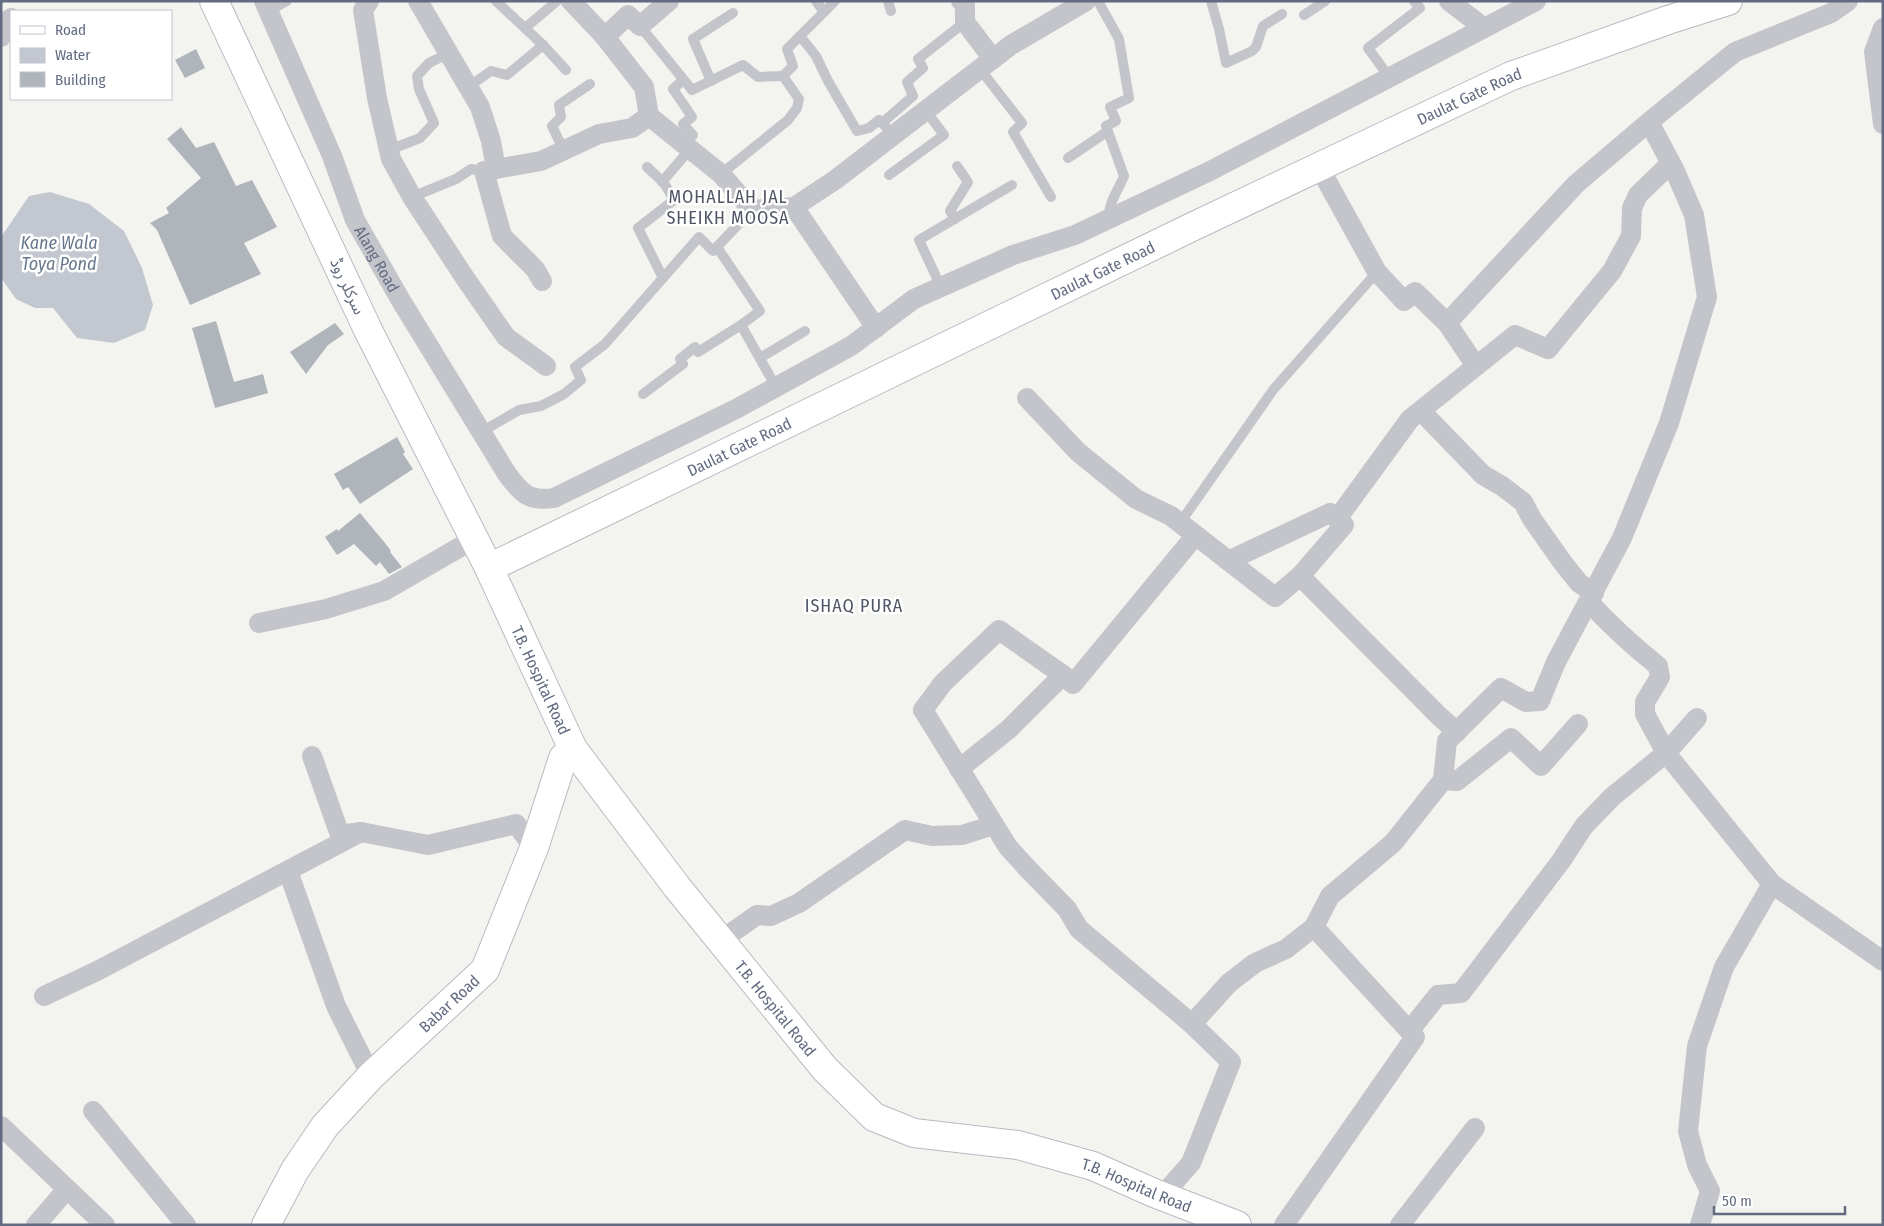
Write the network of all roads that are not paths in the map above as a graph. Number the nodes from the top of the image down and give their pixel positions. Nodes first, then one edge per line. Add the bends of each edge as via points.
1 (214, 1) edge
2 (288, 1) edge
3 (369, 1) edge
4 (418, 1) edge
5 (496, 1) edge
6 (557, 1) edge
7 (571, 1) edge
8 (669, 1) edge
9 (816, 1) edge
10 (835, 1) edge
11 (961, 1) edge
12 (1086, 1) edge
13 (1098, 1) edge
14 (1211, 1) edge
15 (1325, 1) edge
16 (1414, 1) edge
17 (1449, 1) edge
18 (1728, 1) edge
19 (1848, 1) edge
20 (1529, 3) edge
21 (266, 6) edge
22 (824, 12) junction
23 (733, 13) dead end
24 (1282, 14) dead end
25 (1304, 15) dead end
26 (10, 20) edge
27 (965, 22) junction
28 (640, 26) junction
29 (1483, 27) junction
30 (525, 28) junction
31 (1883, 28) edge
32 (800, 36) junction
33 (1, 37) edge
34 (604, 37) junction
35 (543, 45) junction
36 (449, 53) junction
37 (986, 64) junction
38 (566, 70) dead end
39 (783, 76) junction
40 (1389, 77) junction
41 (683, 80) junction
42 (711, 81) junction
43 (590, 84) dead end
44 (468, 86) junction
45 (926, 111) junction
46 (649, 116) junction
47 (1648, 122) junction
48 (1883, 124) edge
49 (888, 129) junction
50 (1108, 131) junction
51 (687, 147) junction
52 (389, 150) junction
53 (564, 151) junction
54 (1068, 158) dead end
55 (1671, 163) junction
56 (957, 166) dead end
57 (1319, 167) junction
58 (646, 168) dead end
59 (490, 170) junction
60 (721, 174) junction
61 (889, 175) dead end
62 (662, 182) junction
63 (1012, 186) dead end
64 (412, 197) junction
65 (1051, 197) dead end
66 (794, 207) junction
67 (752, 210) junction
68 (1109, 218) junction
69 (955, 219) junction
70 (718, 247) junction
71 (1377, 272) junction
72 (663, 278) junction
73 (542, 281) dead end
74 (941, 287) junction
75 (1447, 324) junction
76 (741, 325) junction
77 (876, 328) junction
78 (805, 331) dead end
79 (760, 358) junction
80 (546, 366) dead end
81 (1476, 366) junction
82 (776, 387) junction
83 (642, 394) dead end
84 (1027, 398) dead end
85 (1420, 411) junction
86 (481, 432) junction
87 (1337, 520) junction
88 (1180, 523) junction
89 (1196, 536) junction
90 (474, 539) junction
91 (1228, 561) junction
92 (489, 568) junction
93 (1300, 576) junction
94 (1591, 597) junction
95 (259, 623) dead end
96 (1063, 675) junction
97 (1696, 718) dead end
98 (1578, 724) dead end
99 (1457, 732) junction
100 (573, 749) junction
101 (1666, 753) junction
102 (312, 756) dead end
103 (959, 769) junction
104 (1443, 780) junction
105 (994, 825) junction
106 (361, 832) junction
107 (534, 848) junction
108 (288, 871) junction
109 (1772, 884) junction
110 (1314, 927) junction
111 (720, 941) junction
112 (1883, 961) edge
113 (44, 996) dead end
114 (1192, 1024) junction
115 (1410, 1030) junction
116 (371, 1076) junction
117 (93, 1111) dead end
118 (1, 1126) edge
119 (1475, 1128) dead end
120 (67, 1189) junction
121 (1162, 1196) junction
122 (36, 1225) edge
123 (105, 1225) edge
124 (186, 1225) edge
125 (266, 1225) edge
126 (1237, 1225) edge
127 (1284, 1225) edge
128 (1400, 1225) edge
129 (1700, 1225) edge

1 - 90 main road, سرکلر روڈ via 368,330
2 - 21 lane
3 - 52 street via 363,10
4 - 36 street
5 - 30 lane
6 - 30 lane
7 - 34 street
8 - 28 street
9 - 22 lane
10 - 22 lane
11 - 27 street via 966,6
12 - 37 street via 1011,45
13 - 50 lane via 1119,39 1129,98 1110,106 1116,121 1106,126
14 - 24 lane via 1226,63 1252,51 1263,26
15 - 25 lane
16 - 40 lane via 1420,8 1368,48
17 - 29 street
18 - 57 main road, Daulat Gate Road via 1511,76
19 - 47 street via 1831,13 1735,52
20 - 29 street
21 - 86 street, Alang Road via 332,156 355,220
22 - 32 lane
23 - 42 lane via 693,40
26 - 33 street
27 - 37 street
27 - 49 lane via 918,60 923,68 907,82 913,96
28 - 34 street via 628,15
28 - 41 lane
29 - 40 street
30 - 35 lane
31 - 48 street via 1874,52
32 - 39 lane via 787,49 793,66
32 - 49 lane via 816,56 857,131 869,128 879,120
34 - 46 street via 644,88
35 - 38 lane
35 - 44 lane via 508,75 491,71
36 - 44 street
36 - 52 lane via 429,63 417,76 418,88 434,123 420,138
37 - 45 street
37 - 65 lane via 1022,123 1013,132
39 - 42 lane via 758,77 743,65
39 - 60 lane via 799,99 798,108 788,120
40 - 68 street via 1210,171
41 - 42 lane via 692,90
41 - 51 lane via 673,89 692,116 683,124 693,135
43 - 53 lane via 559,105 561,116 552,126
44 - 59 street via 480,107 491,140
45 - 49 street
45 - 61 lane via 944,135
46 - 51 street
46 - 53 street via 632,128 599,134
47 - 55 street
47 - 75 street via 1576,184
49 - 66 street via 835,180
50 - 54 lane
50 - 68 lane via 1124,176 1108,208
51 - 60 street
51 - 62 lane
52 - 64 street
53 - 59 street via 541,161
55 - 81 street via 1638,195 1632,208 1632,236 1612,271 1548,349 1515,335
55 - 94 street via 1694,215 1707,297 1669,423 1622,538
56 - 69 lane via 968,182 950,211
57 - 71 street
57 - 92 main road, Daulat Gate Road
58 - 62 lane
59 - 64 lane via 471,169 456,179
59 - 73 street via 502,236
60 - 67 street
62 - 72 lane via 674,200 638,228
63 - 69 lane
64 - 80 street via 506,337
66 - 67 street
66 - 77 street
67 - 70 lane
68 - 74 street
69 - 74 lane via 919,240
70 - 72 lane via 713,251 699,237
70 - 76 lane via 760,311
71 - 75 street via 1404,301 1415,292
71 - 88 lane via 1273,390
72 - 86 lane via 606,344 575,367 582,380 541,406 520,410
74 - 77 street via 914,299
75 - 81 street
76 - 79 lane
76 - 83 lane via 698,352 694,347 680,359 683,364
77 - 82 street via 851,346
78 - 79 lane
79 - 82 lane
81 - 85 street
82 - 86 street, Alang Road via 554,498 542,500 517,488
84 - 88 street via 1078,452 1136,499
85 - 87 street via 1410,419
85 - 94 street via 1482,475 1523,502 1563,563
87 - 91 street via 1330,513
87 - 93 street via 1344,525
88 - 89 street
89 - 91 street
89 - 96 street via 1073,684
90 - 92 main road, سرکلر روڈ
90 - 95 street via 384,591 326,609
91 - 93 street via 1274,597
92 - 100 main road, T.B. Hospital Road
93 - 99 street
94 - 99 street via 1556,662 1540,701 1526,702 1501,688
94 - 101 street via 1608,622 1658,666 1660,677 1645,702 1645,714
96 - 103 street via 1009,729
96 - 103 street via 1000,630 943,683 923,710
97 - 101 street
98 - 104 street via 1541,766 1511,738 1457,781
99 - 104 street via 1447,741
100 - 107 main road, Babar Road via 563,758
100 - 111 main road, T.B. Hospital Road
101 - 109 street
101 - 115 street via 1584,826 1461,993 1438,995
102 - 106 street via 340,835
103 - 105 street
104 - 110 street via 1393,843 1330,896
105 - 111 street via 962,835 932,836 905,830 799,903 771,916 757,915
105 - 114 street via 1008,847 1067,909 1079,928
106 - 107 street via 428,845 516,824
106 - 108 street
107 - 116 main road, Babar Road via 485,970
108 - 113 street
108 - 116 street via 336,1006
109 - 112 street
109 - 129 street via 1724,967 1697,1046 1688,1131 1697,1165 1710,1191
110 - 114 street via 1286,949 1255,963 1235,978
110 - 115 street
111 - 121 main road, T.B. Hospital Road via 825,1069 874,1117 914,1133 1018,1145 1093,1166
114 - 121 street via 1231,1062 1191,1163
115 - 127 street via 1416,1037
116 - 125 main road, Babar Road via 325,1126 295,1170
117 - 124 street
118 - 120 street
119 - 128 street
120 - 122 street
120 - 123 street
121 - 126 main road, T.B. Hospital Road

